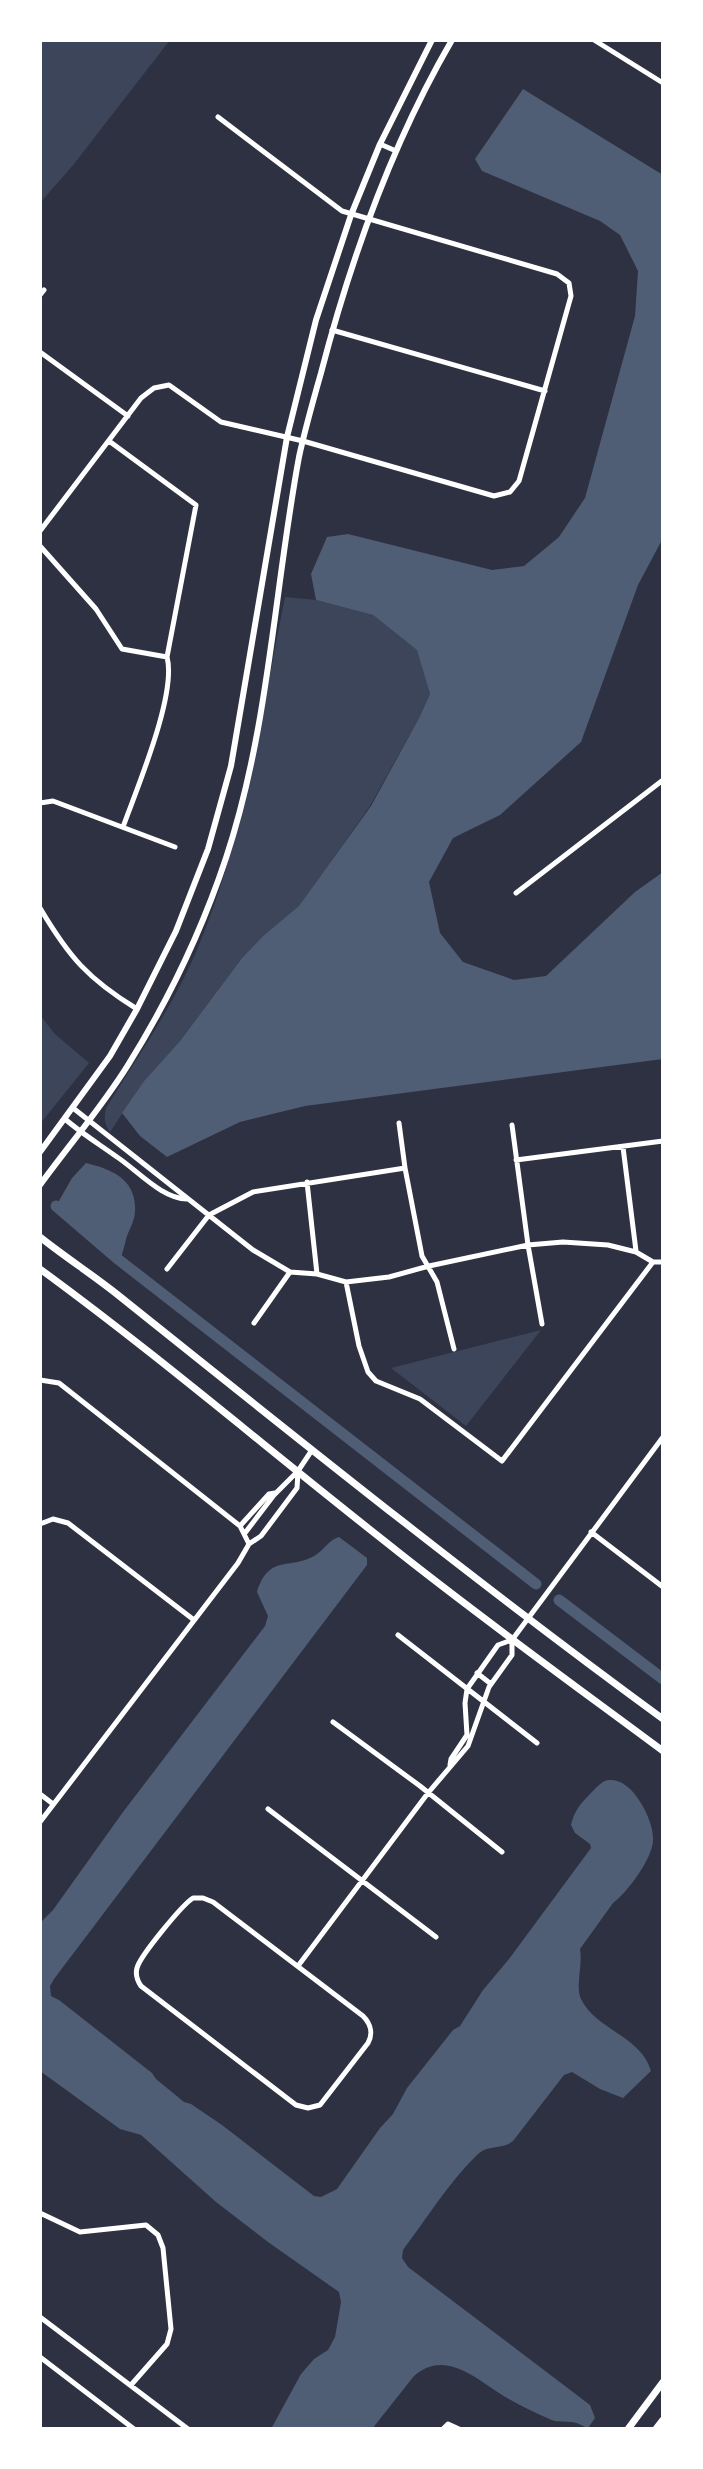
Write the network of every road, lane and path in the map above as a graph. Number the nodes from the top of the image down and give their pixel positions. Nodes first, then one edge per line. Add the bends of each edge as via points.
1 (432, 40) edge
2 (452, 40) edge
3 (594, 40) edge
4 (663, 83) edge
5 (218, 117) dead end
6 (380, 144) junction
7 (396, 151) junction
8 (351, 215) junction
9 (369, 219) junction
10 (332, 330) junction
11 (40, 352) edge
12 (545, 391) junction
13 (128, 416) junction
14 (291, 438) junction
15 (109, 441) junction
16 (303, 441) junction
17 (40, 531) edge
18 (40, 546) edge
19 (167, 657) junction
20 (663, 780) edge
21 (40, 803) edge
22 (123, 827) junction
23 (175, 847) dead end
24 (516, 893) dead end
25 (40, 908) edge
26 (137, 1009) junction
27 (73, 1108) junction
28 (65, 1119) junction
29 (89, 1119) junction
30 (399, 1123) dead end
31 (512, 1125) dead end
32 (80, 1132) junction
33 (663, 1141) edge
34 (623, 1147) junction
35 (40, 1152) edge
36 (516, 1160) junction
37 (405, 1168) junction
38 (307, 1182) junction
39 (40, 1185) edge
40 (189, 1199) junction
41 (209, 1215) junction
42 (40, 1237) edge
43 (528, 1245) junction
44 (637, 1252) junction
45 (653, 1262) junction
46 (663, 1262) edge
47 (429, 1266) junction
48 (40, 1269) edge
49 (167, 1269) dead end
50 (290, 1272) junction
51 (317, 1274) junction
52 (346, 1282) junction
53 (254, 1323) dead end
54 (542, 1324) dead end
55 (454, 1349) dead end
56 (40, 1380) edge
57 (663, 1437) edge
58 (312, 1450) junction
59 (298, 1471) junction
60 (276, 1492) junction
61 (40, 1523) edge
62 (240, 1526) junction
63 (591, 1532) junction
64 (244, 1533) junction
65 (249, 1544) junction
66 (663, 1587) edge
67 (194, 1620) junction
68 (528, 1620) junction
69 (398, 1635) dead end
70 (512, 1640) junction
71 (477, 1673) junction
72 (491, 1684) junction
73 (467, 1689) junction
74 (484, 1701) junction
75 (663, 1719) edge
76 (333, 1722) dead end
77 (537, 1743) dead end
78 (663, 1751) edge
79 (450, 1766) junction
80 (428, 1793) junction
81 (40, 1794) edge
82 (53, 1804) junction
83 (268, 1809) dead end
84 (40, 1822) edge
85 (502, 1852) dead end
86 (363, 1880) junction
87 (436, 1937) dead end
88 (298, 1966) junction
89 (40, 2213) edge
90 (40, 2317) edge
91 (40, 2357) edge
92 (663, 2382) edge
93 (131, 2385) junction
94 (663, 2420) edge
95 (446, 2426) edge
96 (134, 2429) edge
97 (188, 2429) edge
98 (459, 2429) edge
99 (628, 2429) edge
100 (656, 2429) edge

1 - 6 street
2 - 7 street
3 - 4 street
5 - 8 street
6 - 7 street
6 - 8 street
7 - 9 street
8 - 9 street
8 - 14 street via 316,320
9 - 10 street
9 - 12 street via 557,274 569,283 571,296
10 - 12 street
10 - 16 street
11 - 13 street
12 - 16 street via 519,481 510,492 494,496
13 - 14 street via 146,393 169,385 221,422
13 - 15 street
14 - 16 street
14 - 26 street via 231,766 208,849 176,931
15 - 17 street
15 - 19 street via 196,505
16 - 29 street via 250,771 225,861 158,1013
18 - 19 street via 96,609 122,649
19 - 22 street via 171,669 166,699
20 - 24 street
21 - 22 street via 53,801
22 - 23 street
25 - 26 street via 70,956 107,991
26 - 27 street
27 - 28 street
27 - 29 street
28 - 32 street
28 - 35 street
29 - 32 street
29 - 40 street
30 - 37 street
31 - 36 street
32 - 39 street
32 - 40 street via 143,1179
33 - 34 street
34 - 36 street
34 - 44 street
36 - 43 street
37 - 38 street
37 - 47 street via 422,1256
38 - 41 street via 253,1192
38 - 51 street
40 - 41 street
41 - 49 street
41 - 50 street
42 - 58 main road
43 - 44 street via 589,1243
43 - 47 street
43 - 54 street
44 - 45 street
45 - 46 street
45 - 52 street via 502,1461 420,1399 376,1381 368,1372
47 - 52 street
47 - 55 street
48 - 59 main road
50 - 51 street
50 - 53 street
51 - 52 street
56 - 62 street via 59,1383
57 - 63 street
58 - 59 street
58 - 68 main road
59 - 60 street
59 - 65 street via 297,1488
59 - 70 main road
60 - 62 street
60 - 64 street
61 - 67 street via 68,1523
62 - 64 street
63 - 66 street
63 - 68 street
64 - 65 street
65 - 67 street
67 - 82 street
68 - 70 street
68 - 75 main road
69 - 73 street
70 - 71 street via 498,1645
70 - 72 street via 512,1655
70 - 78 main road
71 - 72 street
71 - 73 street
72 - 74 street
73 - 74 street
73 - 79 street via 467,1735
74 - 77 street
74 - 79 street via 468,1746
76 - 80 street
79 - 80 street
80 - 85 street
80 - 86 street
81 - 82 street
82 - 84 street
83 - 86 street
86 - 87 street
86 - 88 street
88 - 88 street via 213,1902 197,1897 181,1908 137,1973 144,1991 296,2105 311,2108 326,2099 368,2043 371,2031 363,2016
89 - 93 street via 80,2232 146,2225 158,2235 171,2329 167,2344
90 - 93 street
91 - 96 street
92 - 99 main road
93 - 97 street
94 - 100 main road
95 - 98 street

